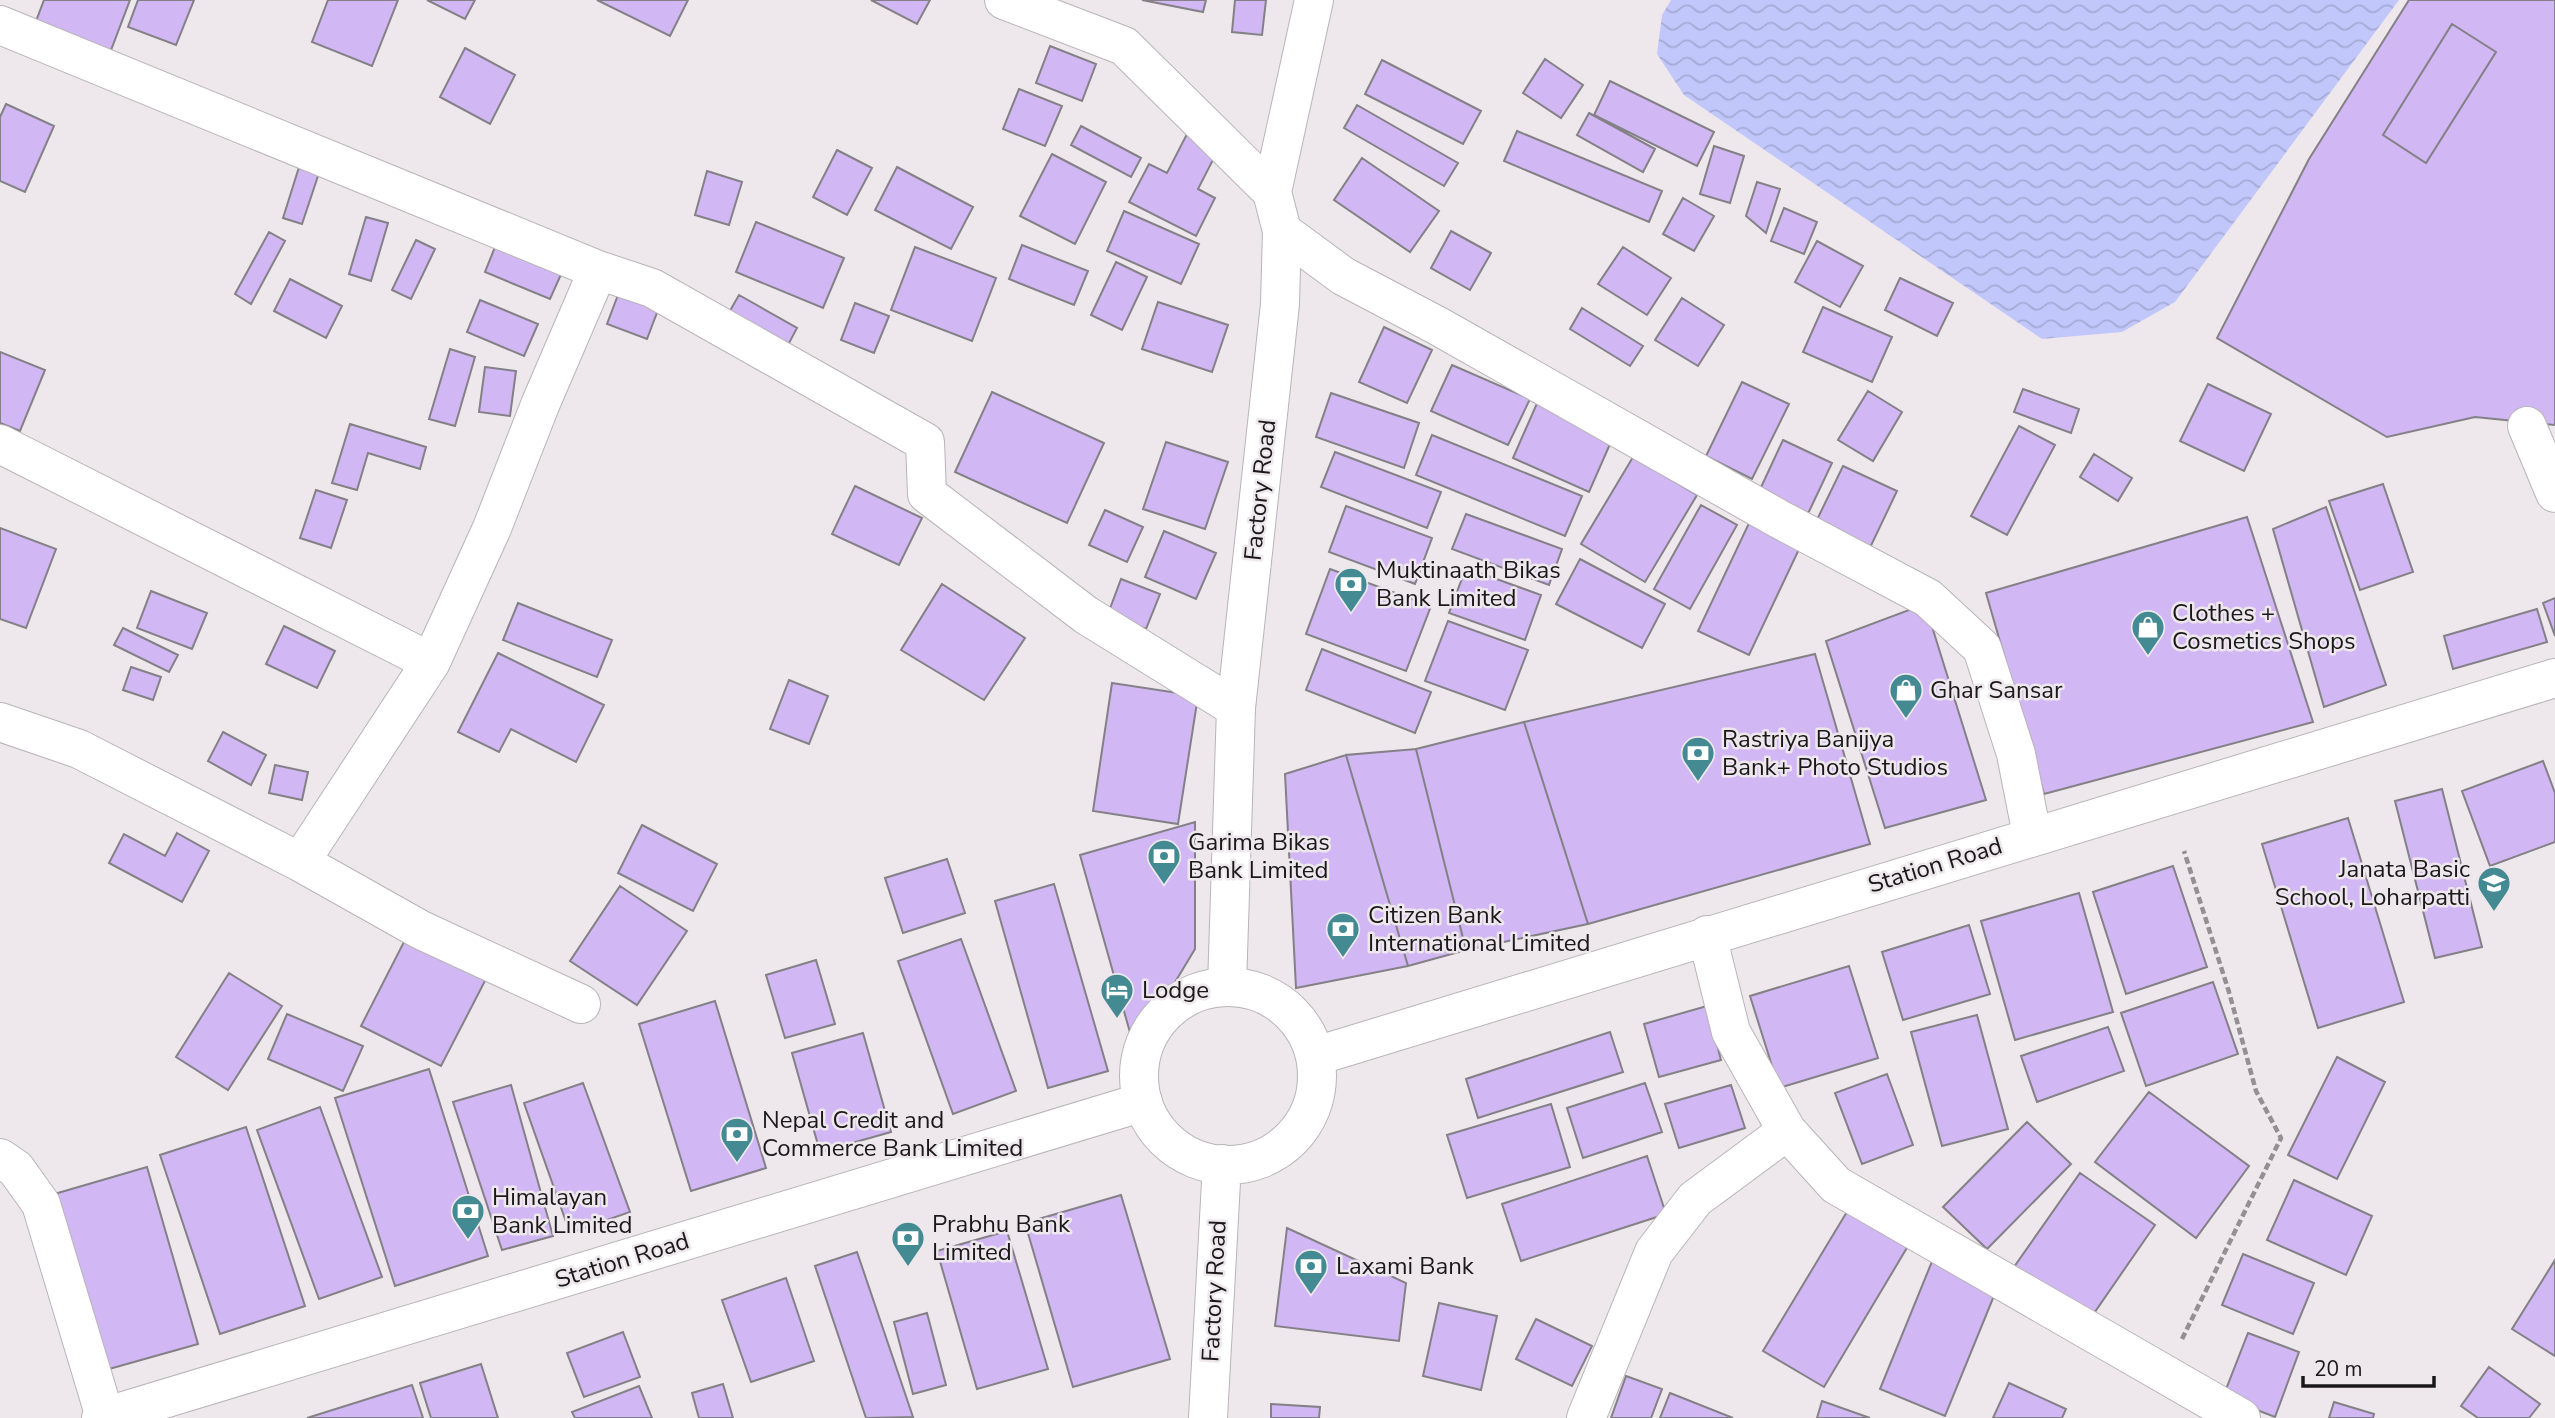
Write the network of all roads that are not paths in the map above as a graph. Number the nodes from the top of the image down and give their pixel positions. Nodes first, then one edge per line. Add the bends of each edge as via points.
1 (1004, 0) edge
2 (1314, 0) edge
3 (0, 25) edge
4 (1272, 192) junction
5 (1282, 231) junction
6 (598, 270) junction
7 (2527, 426) dead end
8 (0, 444) edge
9 (2555, 493) edge
10 (431, 662) junction
11 (2555, 678) edge
12 (1236, 708) junction
13 (0, 722) edge
14 (2032, 835) junction
15 (300, 862) junction
16 (1707, 935) junction
17 (1227, 986) junction
18 (581, 1004) dead end
19 (1316, 1056) junction
20 (1143, 1102) junction
21 (1787, 1131) junction
22 (0, 1158) edge
23 (1222, 1164) junction
24 (173, 1408) edge
25 (103, 1417) edge
26 (1208, 1418) edge
27 (1586, 1418) edge
28 (2241, 1418) edge

1 - 4 street via 1124,46
2 - 4 street, Factory Road
3 - 6 street
4 - 5 street, Factory Road
5 - 12 street, Factory Road via 1280,304
5 - 14 street via 1343,275 1928,598 1982,648 2016,754
6 - 10 street via 492,528
6 - 12 street via 652,288 925,442 927,494 1086,615
7 - 9 street
8 - 10 street
10 - 15 street
11 - 14 street, Station Road
12 - 17 street, Factory Road
13 - 15 street via 79,749
14 - 16 street, Station Road
15 - 18 street via 421,930
16 - 19 street, Station Road
16 - 21 street via 1731,1032
17 - 19 street via 1257,991 1284,1006 1304,1028
17 - 20 street via 1199,991 1175,1004 1156,1024 1143,1048 1138,1075
19 - 23 street via 1318,1086 1309,1115 1291,1140 1266,1157
20 - 23 street via 1156,1129 1179,1150 1206,1163
20 - 24 street, Station Road
21 - 27 street via 1695,1199 1654,1252
21 - 28 street via 1836,1185
22 - 25 street via 16,1170 41,1204
23 - 26 street, Factory Road
24 - 25 street, Station Road

